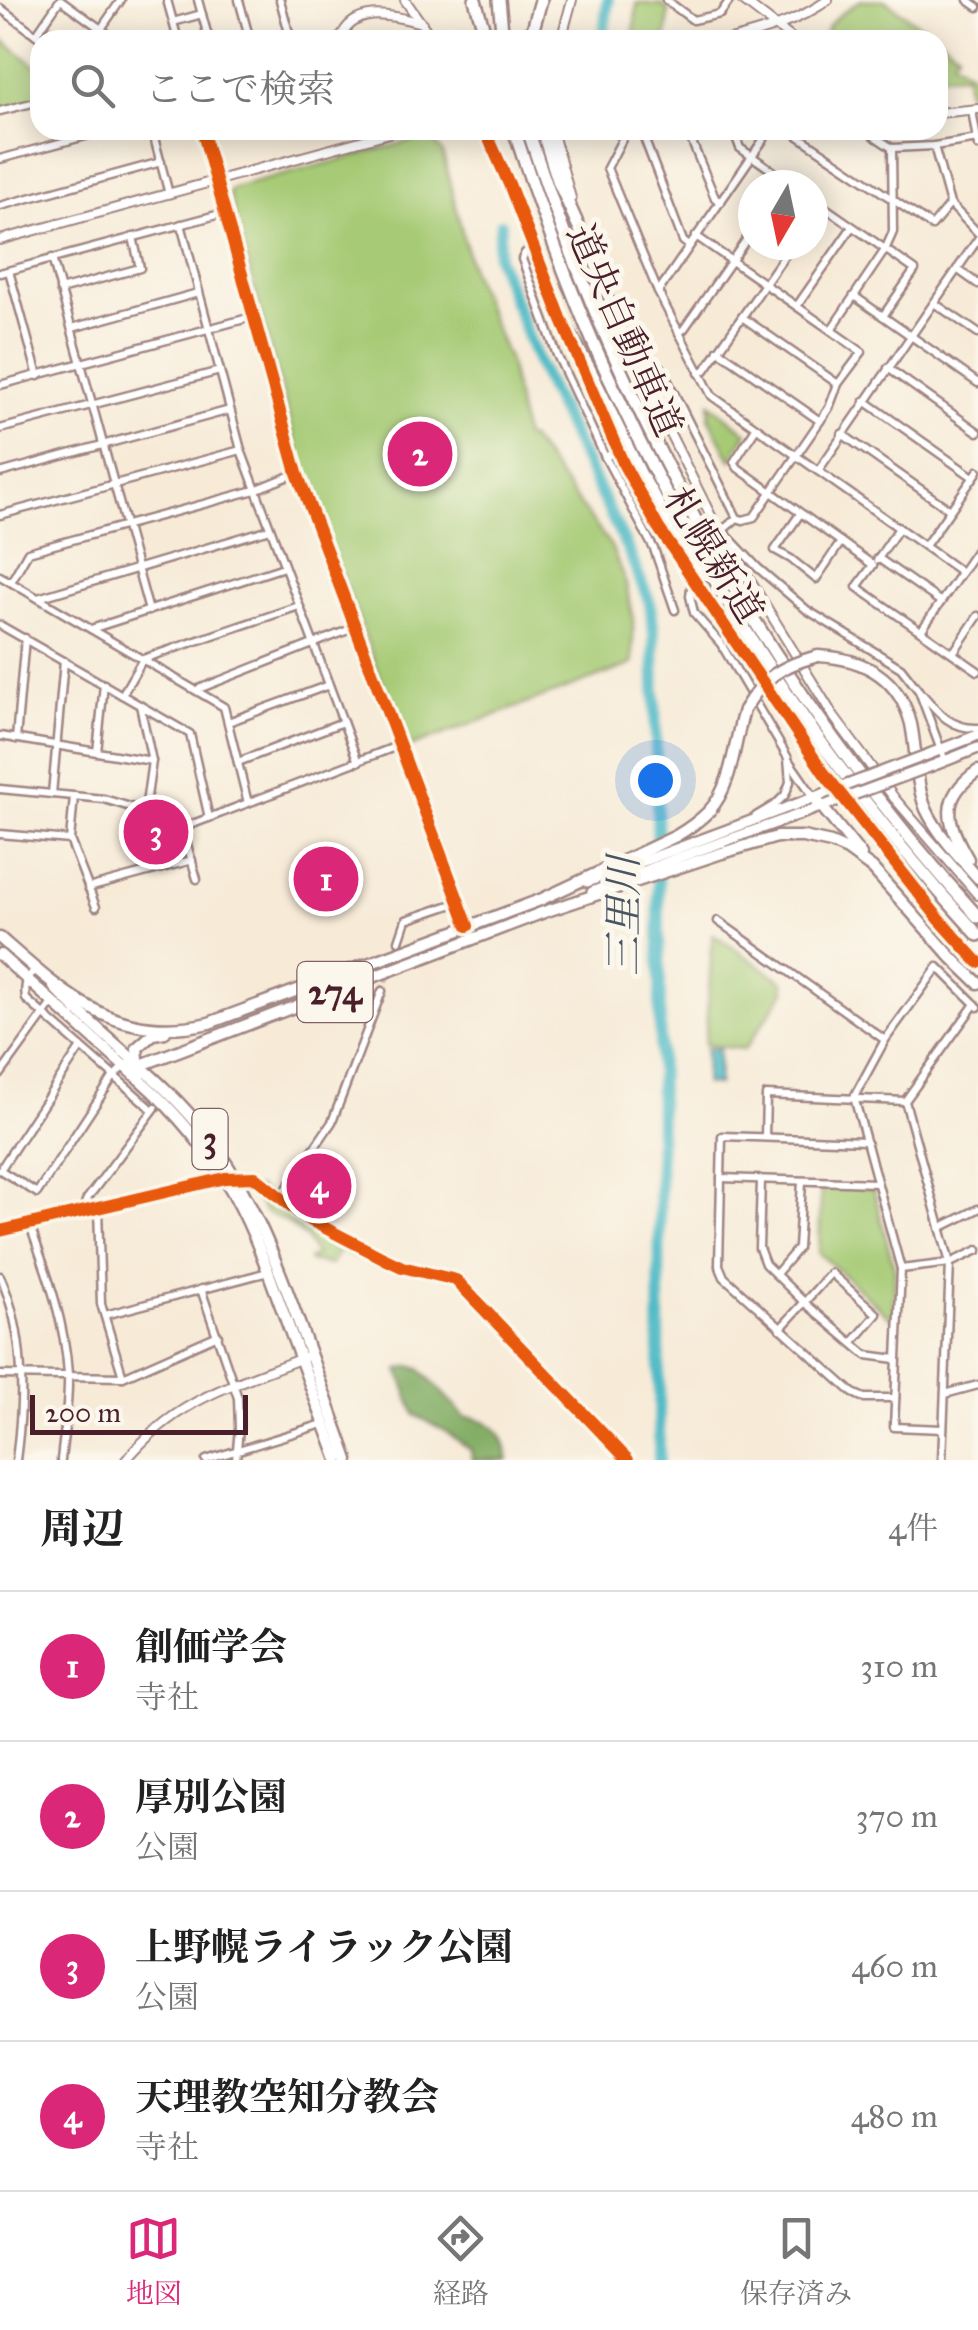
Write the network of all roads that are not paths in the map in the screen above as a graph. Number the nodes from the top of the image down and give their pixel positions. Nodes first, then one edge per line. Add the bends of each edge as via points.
1 (61, 0) edge
2 (121, 0) edge
3 (168, 0) edge
4 (198, 0) edge
5 (240, 0) edge
6 (280, 0) edge
7 (406, 0) edge
8 (475, 0) edge
9 (499, 0) edge
10 (507, 0) edge
11 (541, 0) edge
12 (572, 0) edge
13 (666, 0) edge
14 (730, 0) edge
15 (742, 0) edge
16 (828, 0) edge
17 (968, 0) edge
18 (978, 7) edge
19 (0, 8) edge
20 (202, 14) junction
21 (174, 22) junction
22 (422, 23) junction
23 (777, 27) junction
24 (101, 29) joint
25 (30, 30) edge
26 (44, 30) edge
27 (176, 30) edge
28 (207, 30) edge
29 (248, 30) edge
30 (288, 30) edge
31 (344, 30) edge
32 (427, 30) edge
33 (484, 30) edge
34 (503, 30) edge
35 (505, 30) edge
36 (533, 30) edge
37 (564, 30) edge
38 (766, 30) edge
39 (781, 30) edge
40 (30, 103) edge
41 (975, 110) edge
42 (0, 111) edge
43 (948, 112) edge
44 (64, 140) edge
45 (154, 140) edge
46 (205, 140) edge
47 (363, 140) edge
48 (489, 140) edge
49 (517, 140) edge
50 (531, 140) edge
51 (545, 140) edge
52 (555, 140) edge
53 (622, 140) edge
54 (644, 140) edge
55 (691, 140) edge
56 (737, 140) edge
57 (763, 140) edge
58 (804, 140) edge
59 (880, 140) edge
60 (978, 141) edge
61 (934, 146) junction
62 (892, 148) junction
63 (752, 156) junction
64 (0, 160) edge
65 (160, 162) junction
66 (770, 170) edge
67 (215, 180) junction
68 (170, 194) junction
69 (892, 200) junction
70 (722, 202) junction
71 (950, 204) junction
72 (0, 206) edge
73 (828, 210) edge
74 (224, 213) junction
75 (181, 224) junction
76 (852, 227) junction
77 (582, 234) junction
78 (134, 236) junction
79 (696, 236) junction
80 (978, 236) edge
81 (0, 240) edge
82 (689, 246) junction
83 (533, 248) junction
84 (885, 250) junction
85 (738, 252) edge
86 (52, 258) junction
87 (781, 260) edge
88 (732, 261) junction
89 (958, 269) junction
90 (9, 271) junction
91 (0, 273) edge
92 (764, 284) junction
93 (978, 284) edge
94 (60, 290) junction
95 (198, 292) junction
96 (658, 292) junction
97 (854, 296) junction
98 (934, 303) junction
99 (797, 306) junction
100 (252, 316) junction
101 (742, 316) junction
102 (884, 316) junction
103 (561, 318) junction
104 (72, 328) junction
105 (208, 330) junction
106 (831, 330) junction
107 (679, 333) junction
108 (978, 333) edge
109 (912, 336) junction
110 (718, 350) junction
111 (82, 364) junction
112 (661, 368) dead end
113 (888, 368) junction
114 (220, 371) junction
115 (699, 373) junction
116 (38, 376) junction
117 (978, 383) edge
118 (838, 384) junction
119 (0, 385) edge
120 (864, 401) junction
121 (93, 404) junction
122 (230, 410) junction
123 (684, 417) junction
124 (820, 420) junction
125 (673, 422) dead end
126 (756, 428) junction
127 (0, 429) edge
128 (978, 432) edge
129 (842, 434) junction
130 (104, 446) junction
131 (241, 450) junction
132 (615, 452) dead end
133 (796, 456) junction
134 (605, 457) junction
135 (818, 471) junction
136 (0, 473) edge
137 (297, 473) junction
138 (976, 474) edge
139 (114, 485) junction
140 (254, 490) junction
141 (771, 492) junction
142 (950, 510) junction
143 (800, 514) junction
144 (0, 515) edge
145 (737, 518) junction
146 (714, 522) junction
147 (126, 526) junction
148 (899, 528) junction
149 (270, 529) junction
150 (722, 530) junction
151 (841, 542) junction
152 (925, 546) junction
153 (978, 548) edge
154 (875, 561) junction
155 (284, 567) junction
156 (138, 568) junction
157 (962, 572) junction
158 (0, 576) edge
159 (692, 580) junction
160 (10, 582) junction
161 (38, 598) junction
162 (941, 602) junction
163 (299, 606) junction
164 (149, 610) junction
165 (675, 610) dead end
166 (978, 616) edge
167 (0, 625) edge
168 (356, 627) junction
169 (91, 629) junction
170 (745, 630) junction
171 (921, 631) junction
172 (26, 638) junction
173 (313, 644) junction
174 (953, 652) junction
175 (143, 659) junction
176 (64, 661) junction
177 (978, 671) edge
178 (104, 684) junction
179 (328, 685) junction
180 (196, 690) junction
181 (919, 691) junction
182 (122, 694) junction
183 (140, 705) junction
184 (228, 722) junction
185 (343, 722) junction
186 (978, 732) edge
187 (0, 736) edge
188 (16, 739) junction
189 (400, 745) junction
190 (56, 746) junction
191 (978, 748) edge
192 (936, 751) junction
193 (97, 752) junction
194 (788, 758) junction
195 (152, 761) junction
196 (238, 762) junction
197 (358, 762) junction
198 (941, 762) junction
199 (978, 771) edge
200 (0, 788) edge
201 (52, 794) junction
202 (74, 796) junction
203 (822, 800) junction
204 (248, 803) junction
205 (145, 812) junction
206 (209, 818) junction
207 (180, 822) junction
208 (737, 826) junction
209 (0, 834) edge
210 (70, 840) junction
211 (680, 857) junction
212 (192, 860) junction
213 (872, 868) junction
214 (619, 875) junction
215 (978, 878) edge
216 (198, 879) dead end
217 (88, 888) junction
218 (978, 894) edge
219 (458, 902) junction
220 (96, 907) dead end
221 (978, 917) edge
222 (718, 921) dead end
223 (468, 926) junction
224 (978, 935) edge
225 (0, 938) edge
226 (399, 941) tunnel mouth
227 (0, 955) edge
228 (978, 962) edge
229 (37, 970) junction
230 (27, 979) junction
231 (978, 983) edge
232 (382, 991) tunnel mouth
233 (53, 1002) junction
234 (976, 1005) edge
235 (42, 1014) junction
236 (180, 1029) junction
237 (885, 1040) junction
238 (81, 1047) junction
239 (138, 1064) junction
240 (124, 1066) junction
241 (0, 1075) edge
242 (114, 1076) junction
243 (140, 1079) junction
244 (854, 1098) junction
245 (163, 1101) junction
246 (905, 1101) junction
247 (153, 1110) junction
248 (765, 1137) junction
249 (866, 1141) junction
250 (230, 1178) junction
251 (721, 1178) junction
252 (761, 1180) junction
253 (802, 1182) junction
254 (877, 1183) junction
255 (282, 1197) junction
256 (98, 1208) junction
257 (978, 1209) edge
258 (82, 1212) junction
259 (29, 1224) junction
260 (940, 1228) junction
261 (0, 1231) edge
262 (978, 1250) edge
263 (950, 1263) junction
264 (900, 1269) junction
265 (268, 1272) junction
266 (776, 1274) junction
267 (0, 1276) edge
268 (201, 1289) junction
269 (805, 1303) junction
270 (105, 1315) junction
271 (780, 1329) junction
272 (218, 1335) junction
273 (853, 1342) junction
274 (306, 1357) junction
275 (896, 1358) junction
276 (0, 1375) edge
277 (22, 1375) junction
278 (123, 1376) junction
279 (68, 1377) junction
280 (234, 1383) junction
281 (978, 1385) edge
282 (945, 1394) junction
283 (894, 1398) junction
284 (325, 1424) junction
285 (943, 1429) junction
286 (236, 1450) junction
287 (16, 1460) edge
288 (62, 1460) edge
289 (126, 1460) edge
290 (206, 1460) edge
291 (236, 1460) edge
292 (338, 1460) edge
293 (348, 1460) edge
294 (628, 1460) edge
295 (942, 1460) edge

1 - 24 street
1 - 26 street
2 - 24 street
3 - 21 street
4 - 20 street
5 - 29 street
6 - 30 street
7 - 22 street
8 - 33 highway
9 - 34 highway
10 - 35 highway
11 - 36 highway
12 - 37 street
13 - 14 street via 693,20 720,14
15 - 23 street
16 - 23 street
17 - 18 street
19 - 25 street
20 - 21 street
20 - 28 street
21 - 27 street
22 - 31 street via 360,17
22 - 32 street
23 - 38 street
23 - 39 street
40 - 42 street
41 - 43 street
41 - 60 street
44 - 64 street
45 - 65 street
46 - 67 street
47 - 67 street
48 - 83 street, 札幌新道
49 - 170 highway, 道央自動車道 via 597,350 655,472
50 - 221 highway, 道央自動車道 via 605,336 706,538 850,762
51 - 77 highway
52 - 77 street, 札幌新道
53 - 96 street via 608,168
54 - 82 street
55 - 70 street via 714,198
56 - 63 street
57 - 63 street
58 - 69 street
59 - 62 street
60 - 61 street
61 - 62 street
61 - 71 street
62 - 69 street
63 - 66 street
63 - 70 street
65 - 68 street
65 - 72 street
67 - 68 street
67 - 74 street
68 - 81 street
69 - 71 street via 932,226
69 - 84 street via 893,232
70 - 79 street
71 - 80 street
73 - 76 street
74 - 75 street
74 - 100 street
75 - 78 street
75 - 95 street
76 - 84 street
76 - 99 street
77 - 146 street, 札幌新道 via 636,367
78 - 86 street
78 - 94 street via 140,268
79 - 82 street
79 - 88 street
80 - 89 street
82 - 96 street
83 - 103 street, 札幌新道
83 - 134 street via 522,259
84 - 97 street
84 - 102 street via 915,270
85 - 88 street
86 - 90 street
86 - 94 street
87 - 92 street
88 - 92 street
88 - 107 street
89 - 93 street
89 - 98 street
90 - 91 street
90 - 116 street
92 - 99 street
92 - 101 street
94 - 104 street
95 - 104 street
95 - 105 street
96 - 107 street
97 - 102 street
97 - 106 street
98 - 108 street
98 - 109 street
99 - 106 street
100 - 105 street
100 - 137 street
101 - 110 street
101 - 118 street
102 - 109 street
103 - 159 street, 札幌新道 via 624,465
103 - 170 highway via 670,526
104 - 111 street
105 - 111 street
105 - 114 street
106 - 118 street via 862,352
107 - 115 street
109 - 113 street
109 - 117 street
110 - 115 street
110 - 124 street
111 - 116 street
111 - 121 street
112 - 123 street
113 - 120 street
113 - 128 street
114 - 121 street
114 - 122 street
115 - 126 street via 712,396
116 - 119 street
118 - 124 street
120 - 129 street
120 - 138 street
121 - 127 street
121 - 130 street
122 - 130 street
122 - 131 street
123 - 125 street
123 - 145 street
124 - 133 street
126 - 133 street
126 - 141 street via 734,462
129 - 135 street
129 - 142 street
130 - 136 street
130 - 139 street
131 - 139 street
131 - 140 street
132 - 134 street
133 - 135 street
133 - 141 street
134 - 165 street via 654,549
135 - 148 street
137 - 140 street
137 - 168 street
138 - 142 street
139 - 144 street
139 - 147 street
140 - 147 street
140 - 149 street
141 - 143 street
141 - 145 street via 754,517
142 - 152 street
143 - 151 street
143 - 151 street via 775,550 816,579
145 - 150 street
146 - 150 street
146 - 218 street, 札幌新道 via 844,730
147 - 156 street
147 - 160 street via 28,552
148 - 152 street
148 - 154 street
149 - 155 street
149 - 156 street
150 - 181 street via 807,610 901,668
151 - 154 street
152 - 157 street
153 - 157 street
154 - 162 street
154 - 171 street via 858,587
155 - 163 street
155 - 164 street
156 - 161 street
156 - 164 street
157 - 162 street
158 - 160 street
159 - 194 street via 694,614 721,644
159 - 228 street, 札幌新道 via 824,773
160 - 161 street
161 - 169 street
162 - 171 street
163 - 173 street
163 - 175 street
164 - 169 street
166 - 174 street
167 - 172 street
168 - 173 street
168 - 189 street
169 - 175 street
170 - 224 highway, 道央自動車道 via 842,772
171 - 174 street
172 - 176 street
172 - 188 street
173 - 179 street
173 - 180 street
174 - 177 street
175 - 180 street
175 - 182 street
176 - 178 street
176 - 190 street
178 - 182 street
178 - 193 street
179 - 184 street
179 - 185 street
180 - 184 street via 224,707
181 - 186 street via 938,714
181 - 192 street
182 - 183 street
183 - 195 street
183 - 206 street via 190,734
184 - 196 street
185 - 196 street
185 - 197 street
186 - 192 main road
187 - 188 street
188 - 190 street
189 - 197 street
189 - 219 street
190 - 193 street
190 - 201 street
191 - 198 main road
192 - 198 street
192 - 203 main road, bridge
193 - 195 street
194 - 203 street
194 - 208 street via 785,794
195 - 205 street
196 - 204 street
197 - 204 street
198 - 203 main road, bridge
199 - 215 main road via 960,786 948,817
200 - 201 street
201 - 202 street
202 - 205 street
202 - 210 street
203 - 208 main road
203 - 211 main road
203 - 213 main road
204 - 206 street
205 - 207 street
206 - 207 street
207 - 212 street
208 - 211 main road
209 - 210 street
210 - 217 street
211 - 213 main road, 274 via 791,836 847,850
211 - 214 main road, 274
211 - 214 main road
212 - 216 street
212 - 217 street
213 - 231 main road, 274
214 - 215 main road, 274, bridge via 711,809 755,692 780,669 818,656 864,665 891,685 910,723 926,808
214 - 223 main road, 274
214 - 239 main road, 274 via 544,912
217 - 220 street
219 - 223 street
219 - 226 street via 406,920
222 - 237 street
223 - 236 main road, 274
225 - 229 main road, 274
227 - 230 main road
229 - 230 street
229 - 236 main road, 274 via 101,1015
229 - 239 main road, 3
230 - 233 main road
230 - 235 street via 26,1000
232 - 255 street via 332,1122
233 - 235 street
233 - 240 main road
234 - 237 street via 938,967
234 - 246 street
235 - 238 street
235 - 241 street
236 - 239 main road, 274 via 145,1039 137,1048
237 - 244 street
238 - 242 street
238 - 242 street via 0,1170 37,1193
239 - 240 main road, 274
239 - 243 main road
239 - 250 main road, 3 via 207,1135
240 - 242 street
240 - 243 main road, 3
242 - 247 street
243 - 245 main road, 3
244 - 246 street
244 - 248 street via 766,1095
244 - 249 street
245 - 247 street
245 - 250 main road, 3
246 - 260 street
247 - 258 street
248 - 249 street
248 - 251 street via 722,1136
249 - 254 street
250 - 255 street via 255,1177
250 - 256 street
250 - 265 main road, 3
250 - 274 main road, 3 via 279,1269
251 - 252 street
251 - 271 street via 719,1265
252 - 253 street
252 - 266 street via 759,1248
253 - 254 street
253 - 266 street via 798,1248
254 - 264 street
255 - 294 street via 306,1218 385,1259 456,1280
256 - 258 street
256 - 270 street
257 - 260 street
258 - 259 street
259 - 261 street
259 - 279 street via 52,1284
260 - 263 street
262 - 263 street
263 - 264 street
263 - 282 street
264 - 275 street
265 - 268 street
265 - 274 main road, 3
266 - 269 street
267 - 277 street
268 - 270 street
268 - 272 street
269 - 271 street
269 - 273 street
269 - 273 street via 831,1273 876,1314
270 - 278 street
271 - 283 street via 853,1394
272 - 278 street
272 - 280 street
273 - 275 street via 866,1355
274 - 280 street
274 - 284 main road, 3
274 - 293 main road, 3
275 - 283 street
276 - 277 street
277 - 279 street
277 - 287 street
278 - 279 street
279 - 288 street
280 - 286 street
280 - 289 street via 171,1416
281 - 282 street
282 - 285 street
283 - 285 street via 894,1427
284 - 286 street
284 - 292 main road, 3
285 - 295 street
286 - 290 street
286 - 291 street

